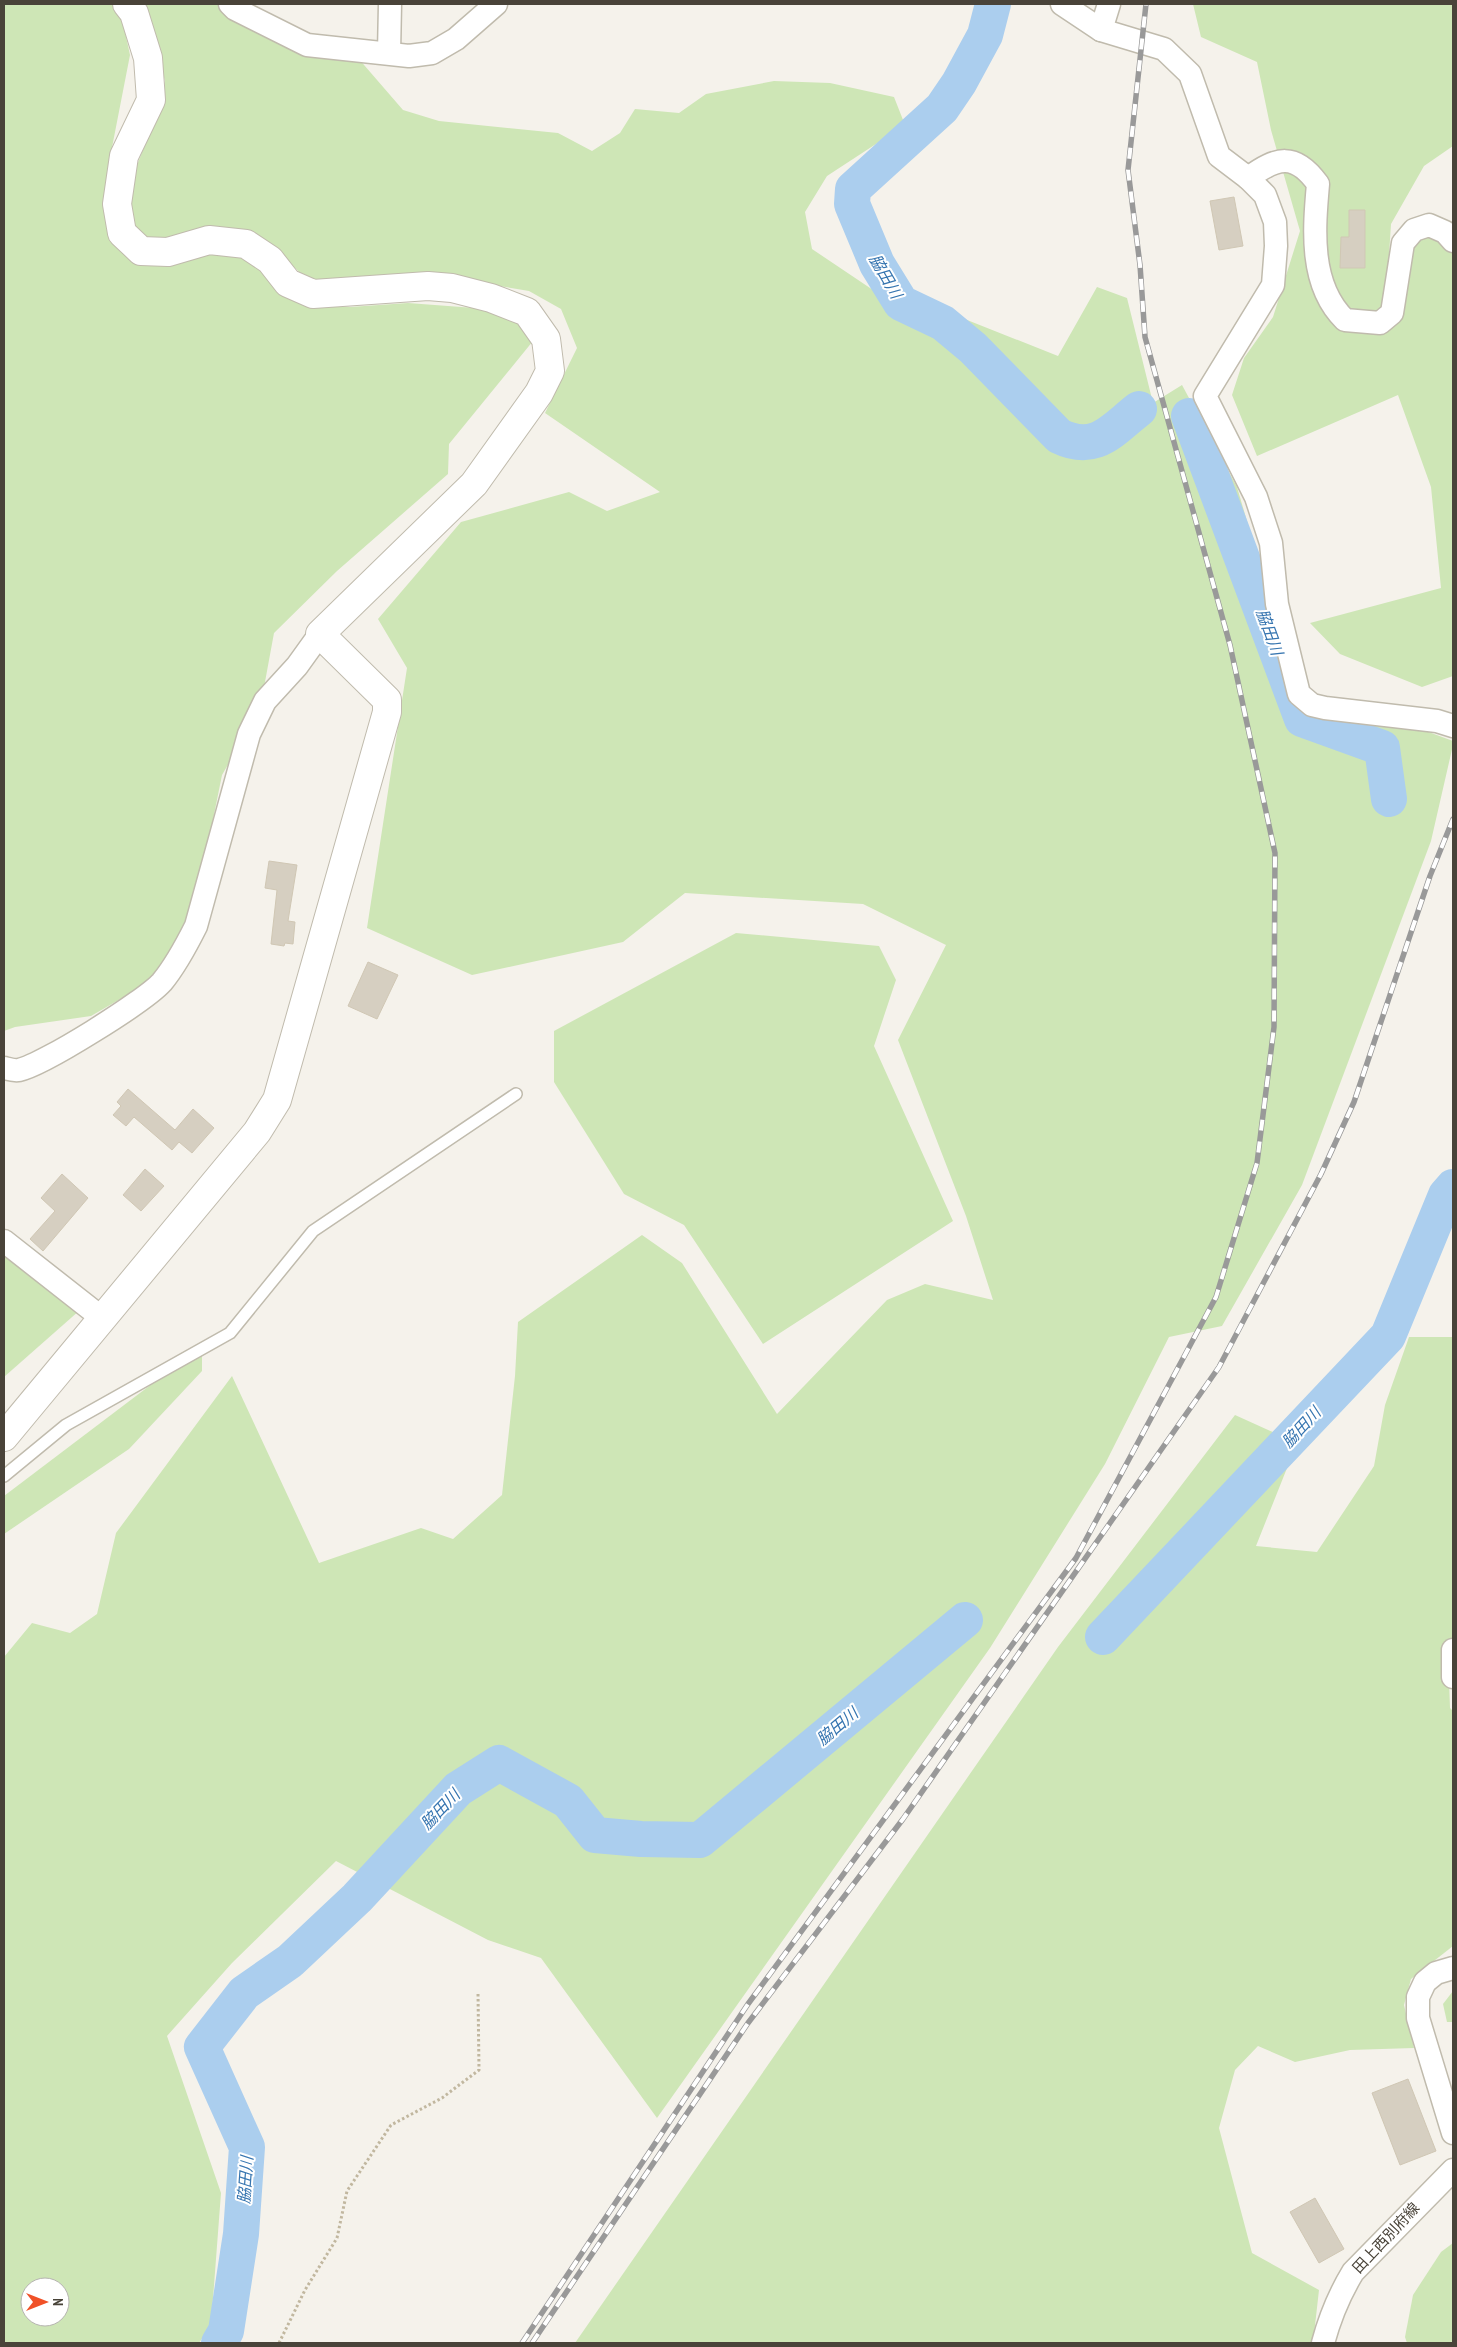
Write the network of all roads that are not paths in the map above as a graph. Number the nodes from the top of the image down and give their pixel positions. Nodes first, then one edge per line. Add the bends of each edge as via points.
1 (127, 4) edge
2 (230, 4) edge
3 (496, 4) edge
4 (1062, 4) edge
5 (1109, 4) edge
6 (392, 5) edge
7 (1101, 30) junction
8 (389, 53) junction
9 (1248, 178) junction
10 (1453, 240) edge
11 (320, 634) junction
12 (1453, 726) edge
13 (4, 1068) edge
14 (516, 1094) dead end
15 (4, 1241) edge
16 (102, 1318) junction
17 (4, 1438) edge
18 (4, 1476) edge
19 (1453, 1650) edge
20 (1453, 1678) edge
21 (1453, 1968) edge
22 (1453, 2133) edge
23 (1453, 2170) edge
24 (1323, 2343) edge

1 - 11 street via 134,13 148,58 151,100 124,156 117,204 122,233 141,251 168,252 209,240 246,244 270,260 288,283 313,294 428,286 452,288 491,298 526,312 546,339 550,370 539,393 474,484
2 - 8 street via 308,45
3 - 8 street via 456,39 432,53 409,56
4 - 7 street
5 - 7 street
6 - 8 street
7 - 9 street via 1164,49 1190,74 1219,156
9 - 10 street via 1266,165 1280,160 1296,162 1309,170 1318,184 1315,246 1328,300 1345,320 1380,324 1392,313 1402,243 1414,230 1429,225 1445,232
9 - 12 street via 1265,195 1275,222 1273,285 1205,396 1256,497 1271,543 1277,604 1299,694 1312,705 1438,721
11 - 13 street via 297,666 265,701 250,734 196,926 184,952 161,983 88,1034 30,1066 17,1071
11 - 16 street via 387,700 388,712 277,1100 257,1132
14 - 18 lane via 313,1231 230,1333 66,1425
15 - 16 street
16 - 17 street
19 - 20 street
21 - 22 street via 1436,1973 1425,1982 1418,1997 1418,2018
23 - 24 street, 田上西別府線 via 1353,2272 1329,2318

